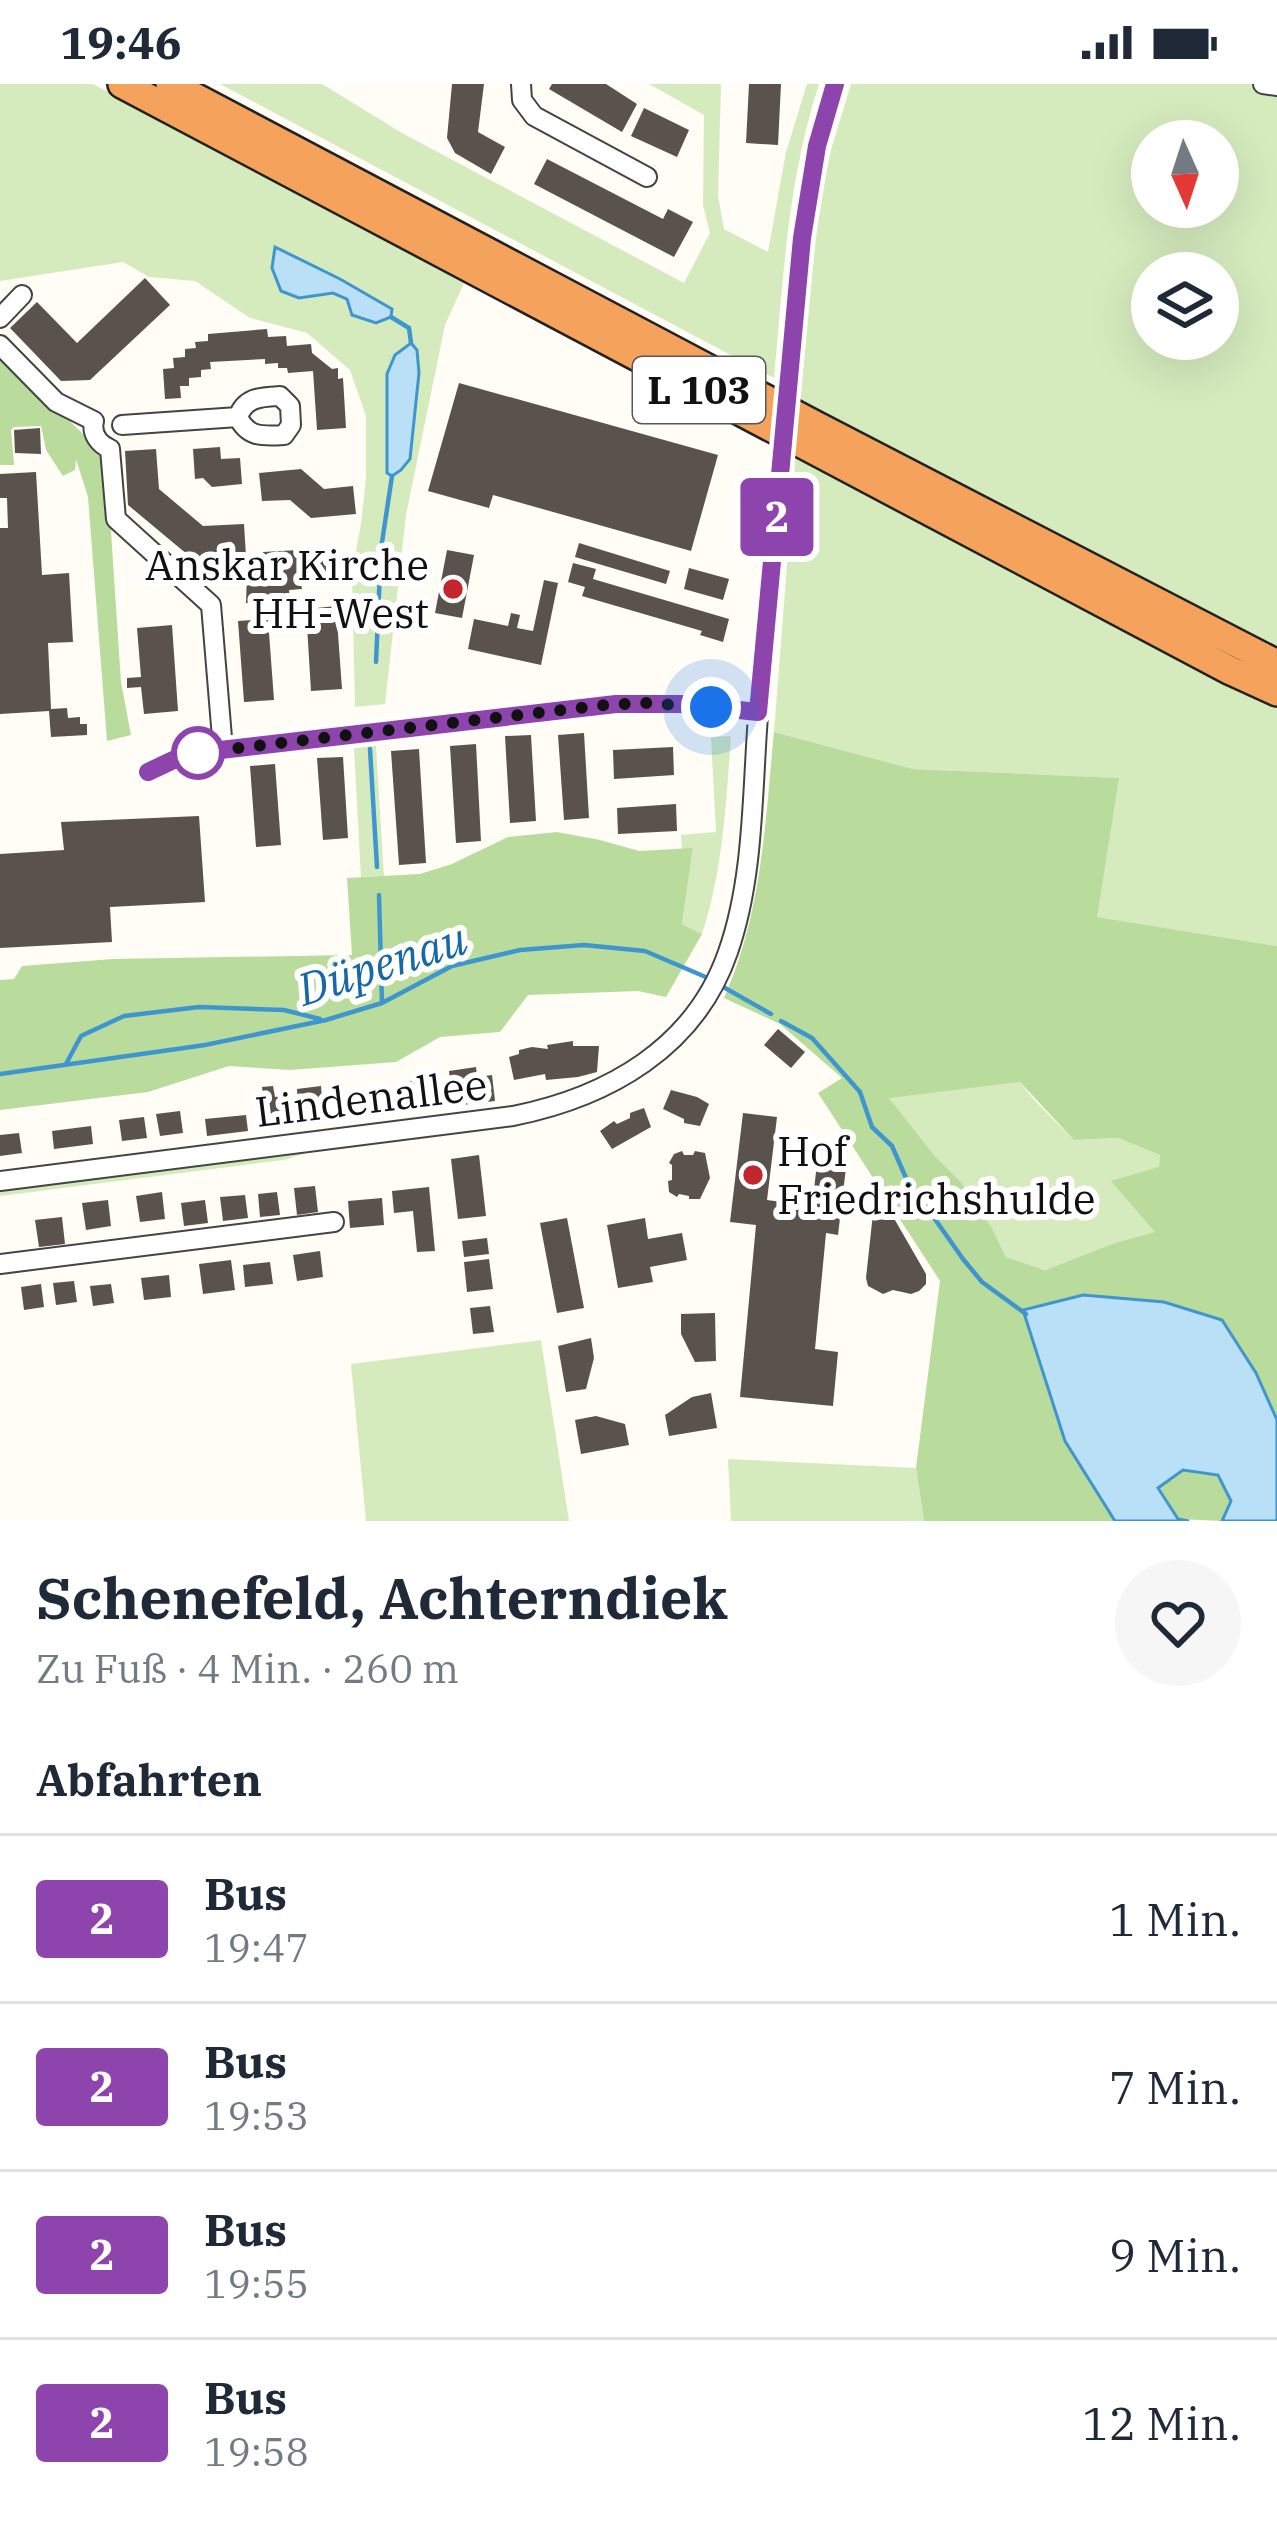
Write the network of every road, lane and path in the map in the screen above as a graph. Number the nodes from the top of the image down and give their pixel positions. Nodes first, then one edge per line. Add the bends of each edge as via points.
1 (122, 84) edge
2 (170, 84) edge
3 (521, 84) edge
4 (835, 84) edge
5 (1263, 84) edge
6 (1277, 86) edge
7 (646, 178) dead end
8 (22, 295) dead end
9 (0, 318) edge
10 (0, 345) edge
11 (238, 417) dead end
12 (94, 421) junction
13 (122, 425) junction
14 (110, 449) junction
15 (1277, 664) edge
16 (1277, 692) edge
17 (758, 712) junction
18 (223, 750) junction
19 (148, 772) dead end
20 (0, 1181) edge
21 (334, 1222) dead end
22 (0, 1264) edge

1 - 16 highway, L 103
2 - 15 highway, L 103
3 - 7 street via 534,116
4 - 17 street, Lindenallee, bridge via 806,207
5 - 6 street
8 - 9 street
10 - 12 street via 56,402
11 - 13 street
12 - 13 street via 112,414
12 - 14 street via 94,434
13 - 14 street
14 - 18 street via 116,519 211,605
17 - 18 street via 616,704
17 - 20 street, Lindenallee via 745,878 727,956 690,1019 629,1075 550,1109 491,1120
18 - 19 street via 186,754
21 - 22 street

